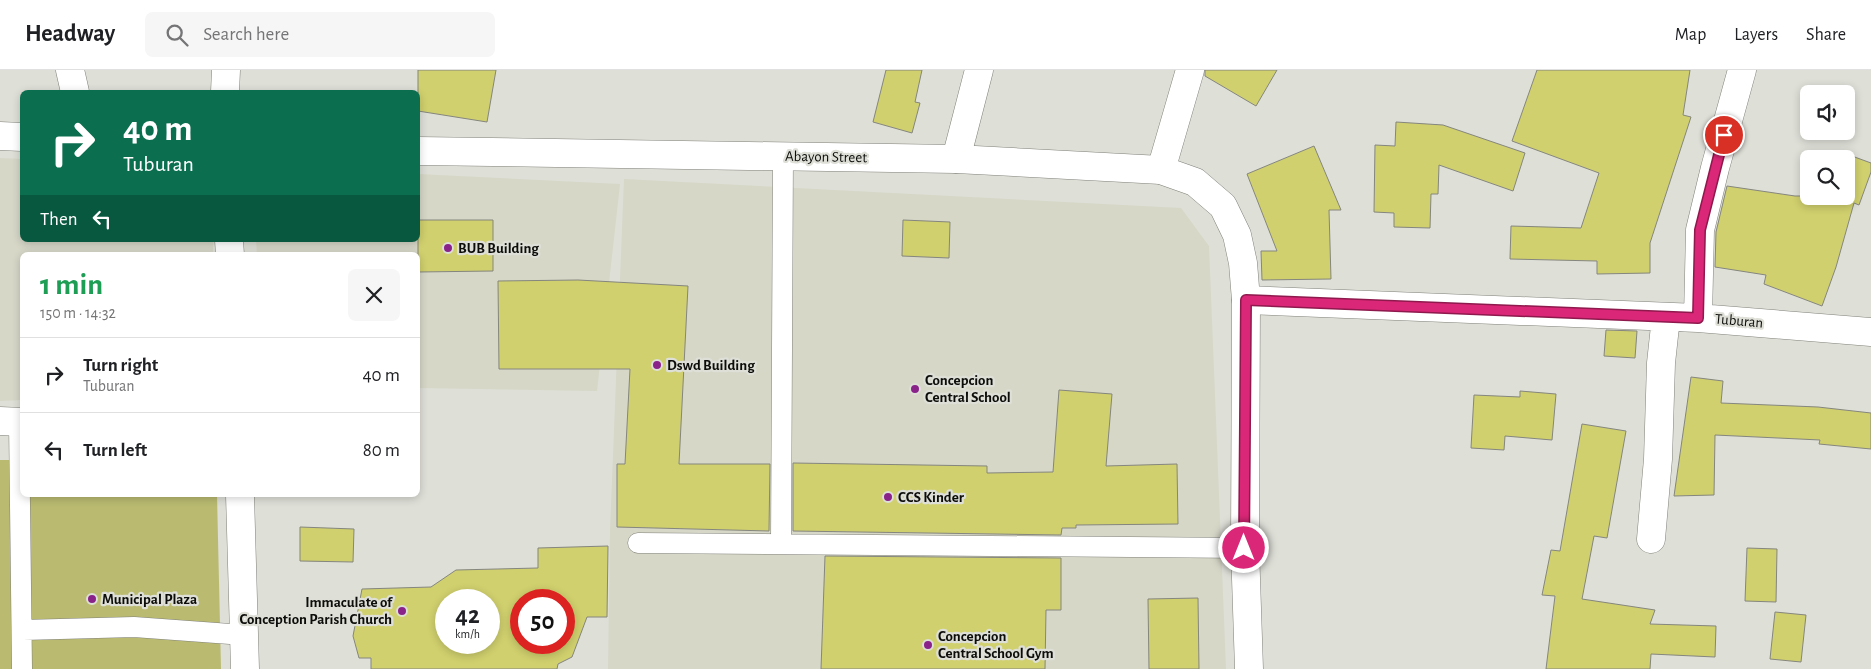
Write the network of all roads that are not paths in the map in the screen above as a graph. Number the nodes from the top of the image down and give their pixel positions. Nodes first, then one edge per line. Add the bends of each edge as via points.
1 (70, 70) edge
2 (226, 70) edge
3 (979, 70) edge
4 (1190, 70) edge
5 (1742, 70) edge
6 (75, 90) edge
7 (225, 90) edge
8 (0, 136) edge
9 (20, 137) edge
10 (420, 151) edge
11 (783, 156) junction
12 (956, 159) junction
13 (1161, 170) junction
14 (1246, 300) junction
15 (1666, 317) junction
16 (1698, 318) junction
17 (1871, 332) edge
18 (14, 421) edge
19 (240, 497) edge
20 (1651, 539) dead end
21 (638, 542) dead end
22 (781, 544) junction
23 (1244, 548) junction
24 (23, 630) junction
25 (244, 635) junction
26 (22, 669) edge
27 (244, 669) edge
28 (1249, 669) edge

1 - 6 street
2 - 7 street
3 - 12 street
4 - 13 street
5 - 16 street via 1700,230
8 - 9 street
10 - 11 street, Abayon Street
11 - 12 street, Abayon Street
11 - 22 lane
12 - 13 street, Abayon Street
13 - 14 street, Abayon Street via 1195,182 1223,206 1237,235
14 - 15 street, Tuburan
14 - 23 street
15 - 16 street, Tuburan
15 - 20 street
16 - 17 street, Tuburan
18 - 24 lane
19 - 25 street
21 - 22 lane
22 - 23 lane
23 - 28 street
24 - 25 lane via 134,627
24 - 26 lane
25 - 27 street

